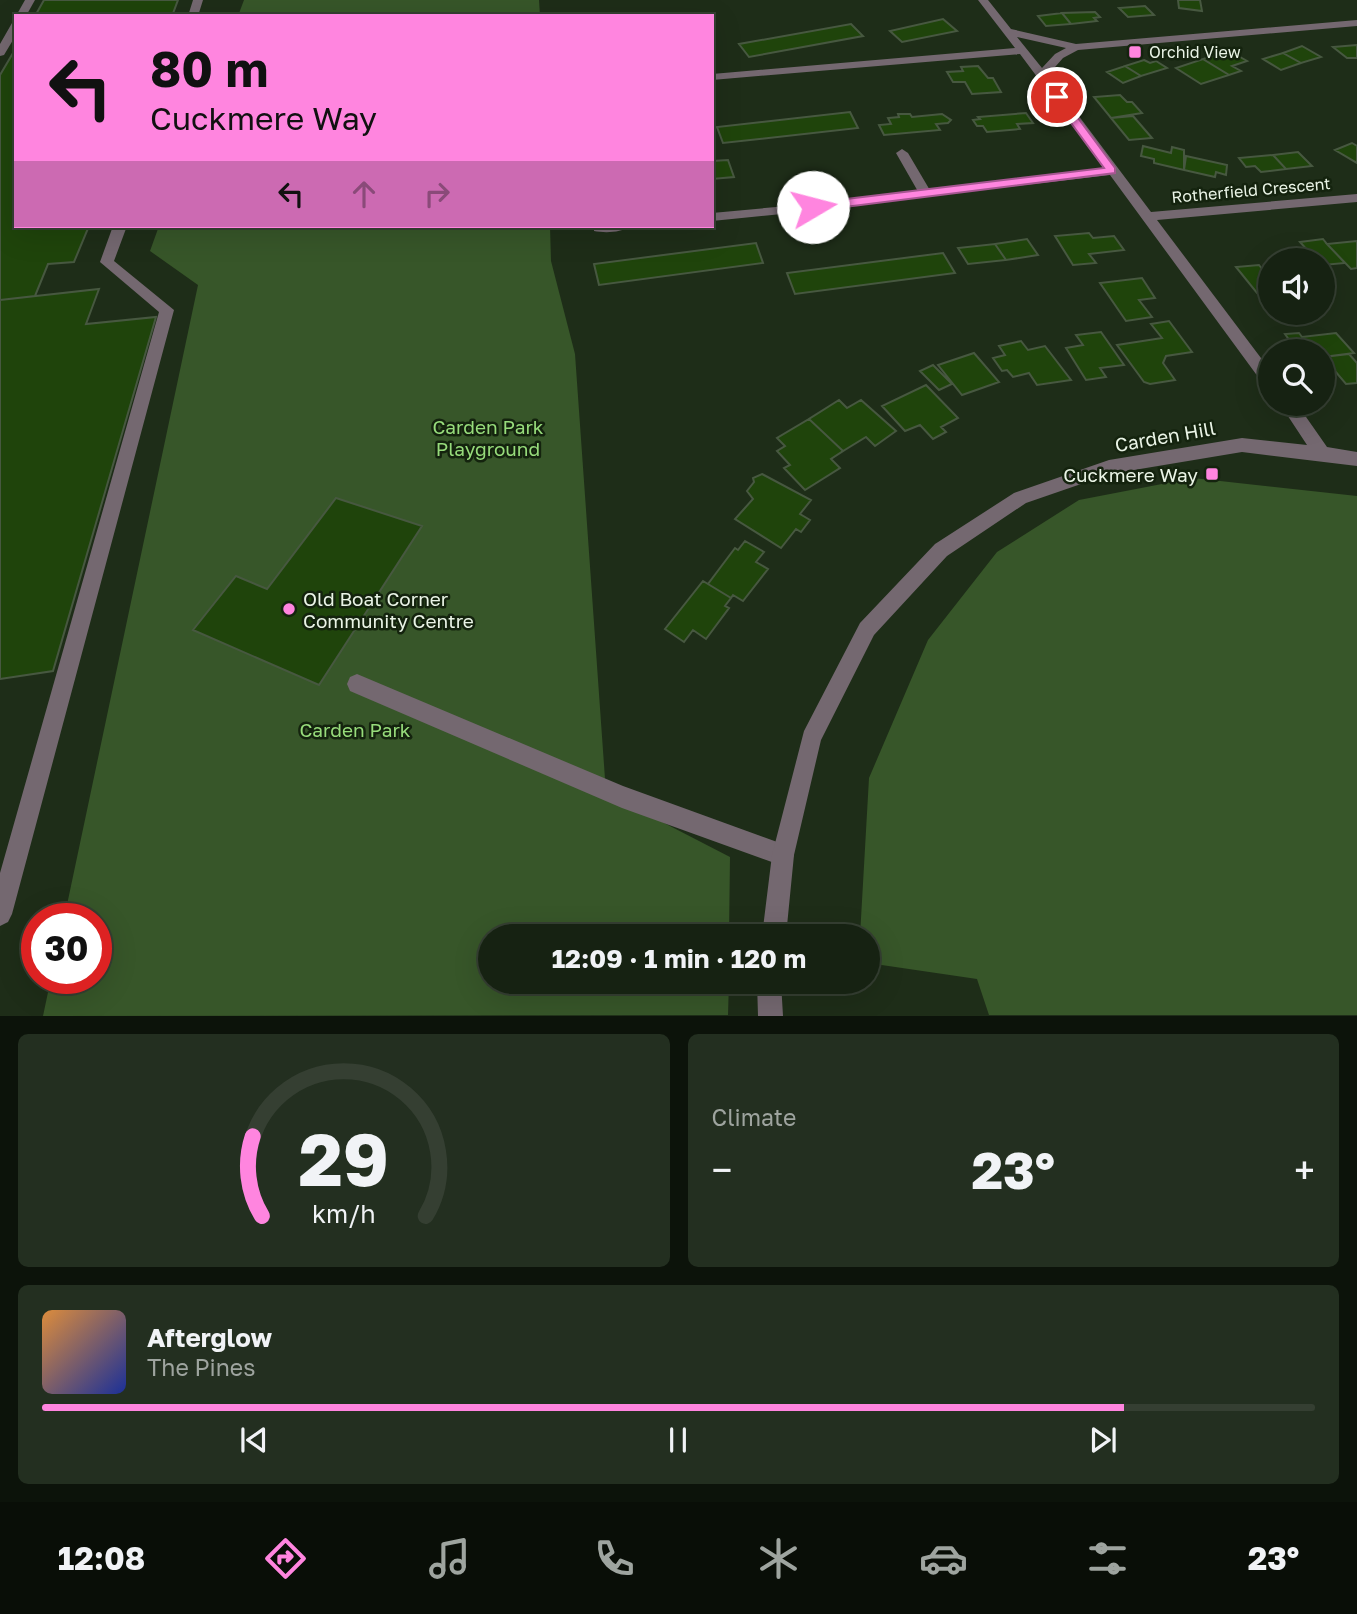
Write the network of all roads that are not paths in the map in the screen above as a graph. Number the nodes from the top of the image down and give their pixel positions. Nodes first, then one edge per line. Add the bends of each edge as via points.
1 (983, 0) edge
2 (1357, 23) edge
3 (14, 28) edge
4 (1007, 31) junction
5 (1076, 47) junction
6 (1022, 51) junction
7 (0, 53) edge
8 (1042, 75) junction
9 (714, 77) edge
10 (902, 153) dead end
11 (1111, 171) junction
12 (925, 192) junction
13 (1357, 198) edge
14 (714, 217) edge
15 (1147, 217) junction
16 (119, 228) edge
17 (1258, 365) edge
18 (1296, 416) edge
19 (1322, 453) junction
20 (1357, 459) edge
21 (357, 684) dead end
22 (783, 855) junction
23 (0, 914) edge
24 (775, 924) edge
25 (770, 994) edge
26 (771, 1016) edge

1 - 4 street
2 - 5 street
3 - 7 street
4 - 5 street
4 - 6 street
5 - 8 street via 1059,56
6 - 8 street
6 - 9 street
8 - 11 street
10 - 12 street
11 - 12 street
11 - 15 street
12 - 14 street
13 - 15 street, Rotherfield Crescent
15 - 17 street
16 - 23 street via 107,262 167,310
18 - 19 street
19 - 20 street, Carden Hill
19 - 22 street, Carden Hill via 1242,445 1109,467 1020,498 941,550 867,629 811,738
21 - 22 street via 622,797
22 - 24 street, Carden Hill
25 - 26 street

